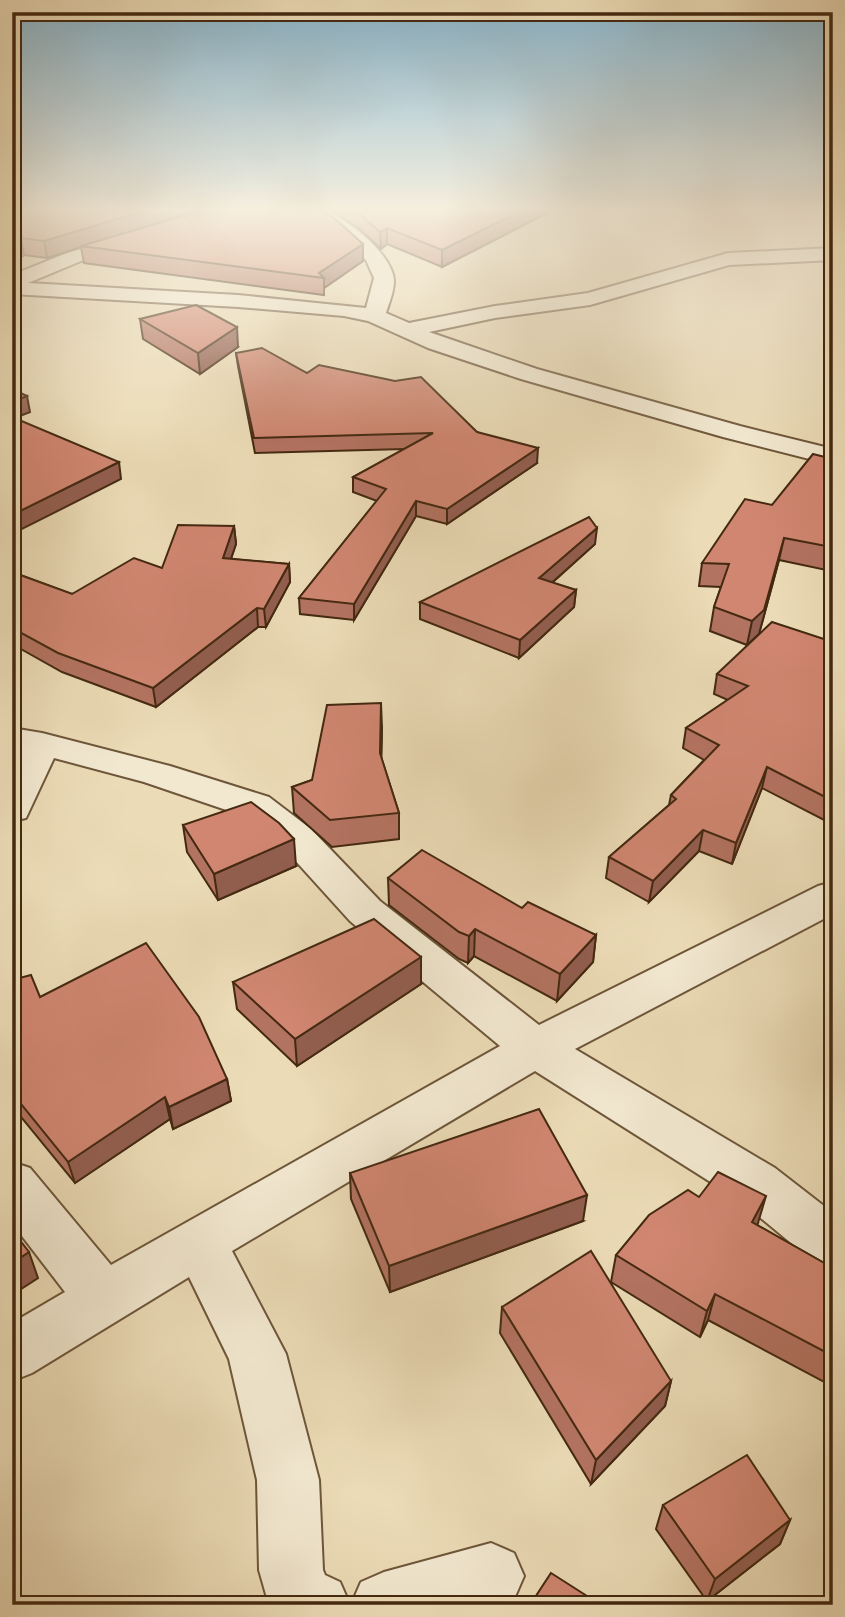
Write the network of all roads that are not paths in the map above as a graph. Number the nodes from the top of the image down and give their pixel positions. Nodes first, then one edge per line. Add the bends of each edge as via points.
1 (382, 285) edge
2 (636, 285) edge
3 (12, 288) edge
4 (374, 316) junction
5 (407, 330) junction
6 (833, 457) edge
7 (27, 741) edge
8 (12, 809) edge
9 (833, 896) edge
10 (535, 1048) junction
11 (12, 1184) edge
12 (199, 1241) junction
13 (833, 1245) edge
14 (105, 1299) junction
15 (12, 1354) edge
16 (491, 1576) dead end
17 (317, 1605) edge
18 (384, 1605) edge

1 - 4 street
2 - 5 street via 590,299
3 - 4 street via 238,301
4 - 5 street
5 - 6 street via 529,374
7 - 8 street
7 - 10 street via 157,774 255,806 297,838 365,911
9 - 10 street
10 - 12 street
10 - 13 street via 757,1184
11 - 14 street
12 - 14 street
12 - 17 street via 257,1353 288,1480 291,1570 299,1598
14 - 15 street
16 - 18 street

